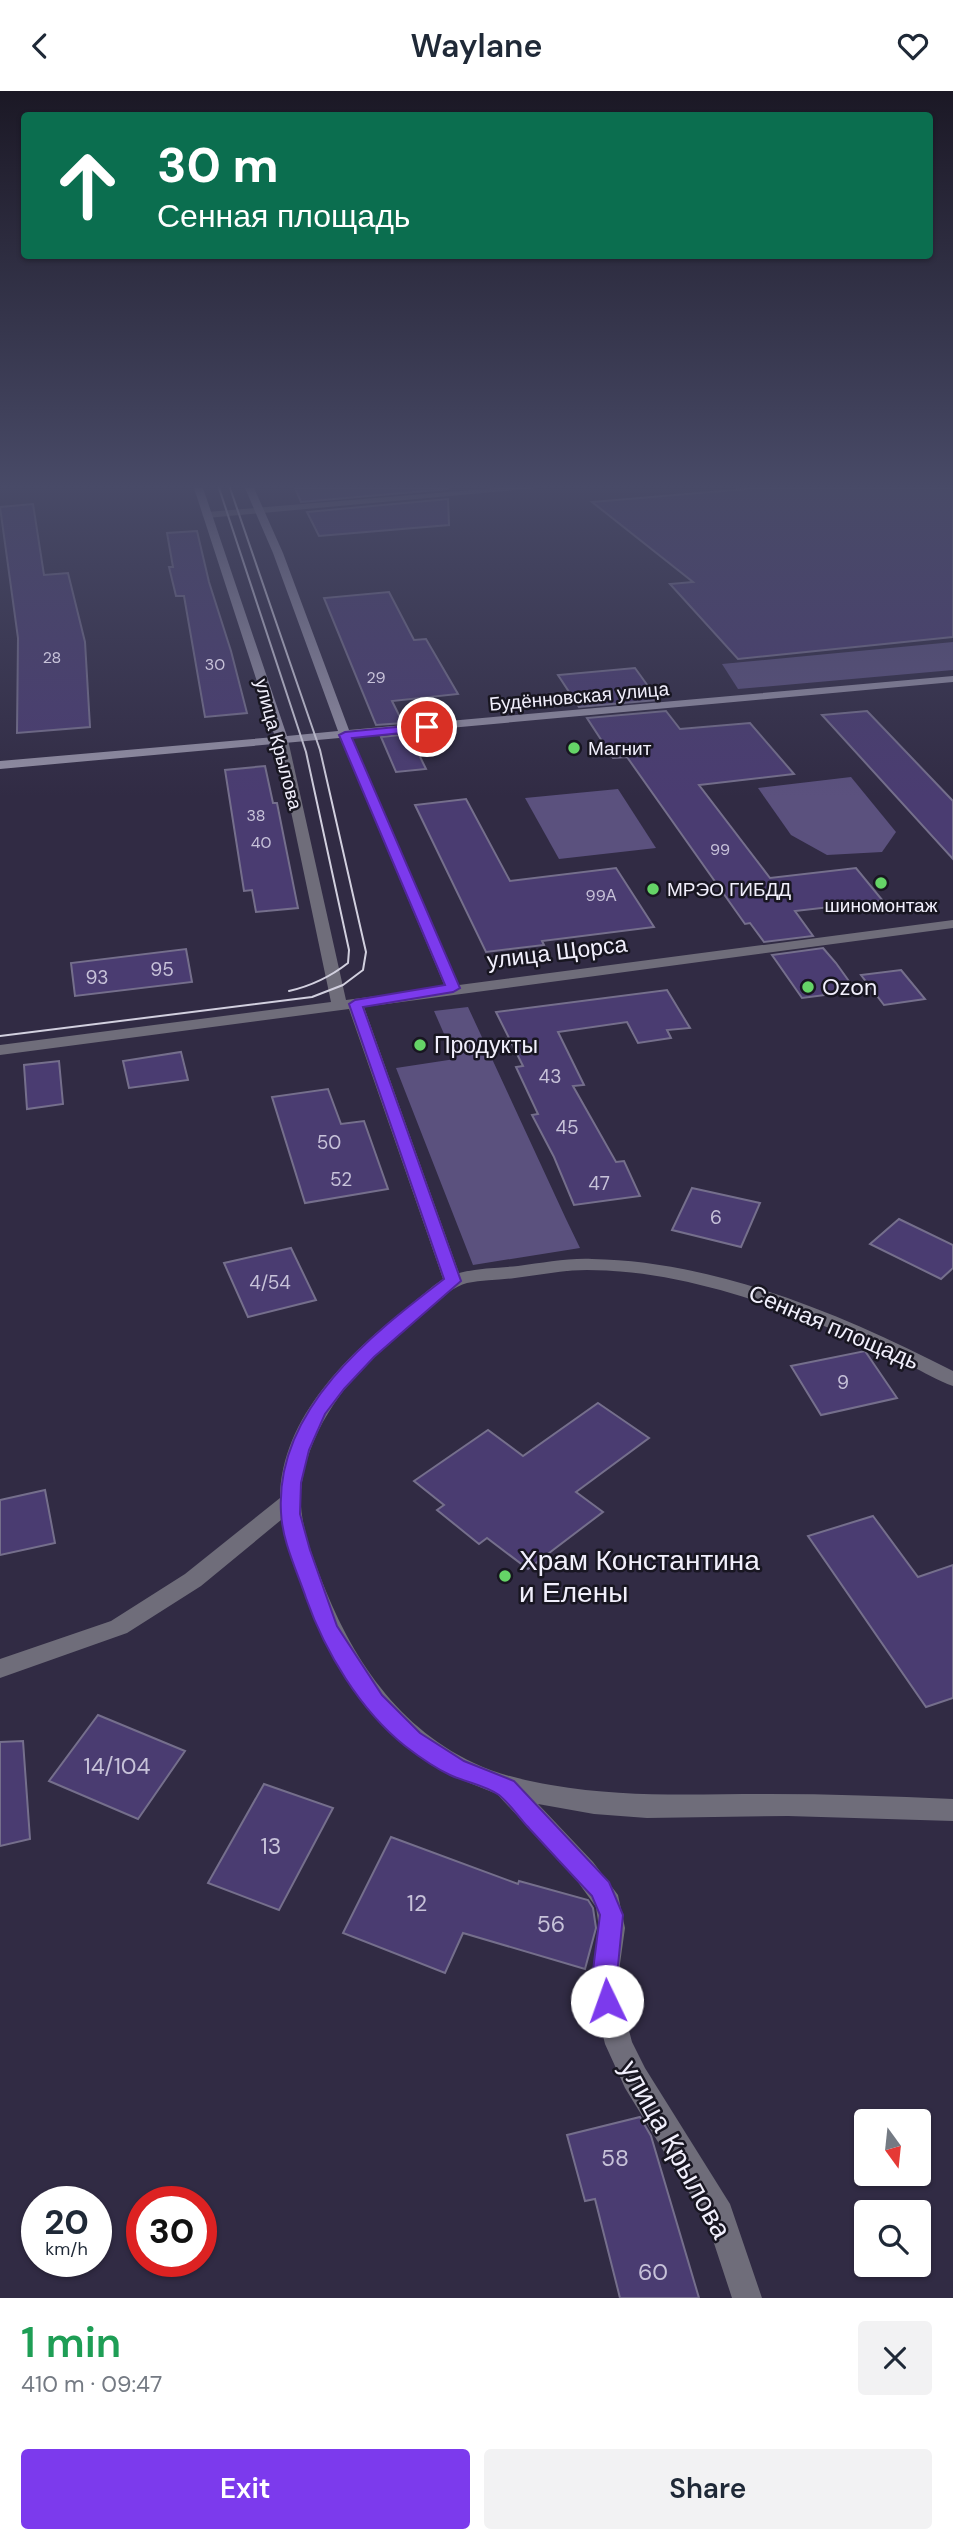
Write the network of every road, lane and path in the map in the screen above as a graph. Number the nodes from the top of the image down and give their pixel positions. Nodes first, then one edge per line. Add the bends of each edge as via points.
1 (232, 591) edge
2 (292, 591) edge
3 (953, 680) edge
4 (345, 735) junction
5 (282, 740) junction
6 (0, 765) edge
7 (953, 924) edge
8 (453, 988) junction
9 (348, 1005) junction
10 (0, 1050) edge
11 (453, 1281) junction
12 (953, 1379) edge
13 (290, 1501) junction
14 (0, 1669) edge
15 (506, 1788) junction
16 (953, 1810) edge
17 (747, 2298) edge

1 - 5 street, улица Крылова
2 - 4 street
3 - 4 street, Будённовская улица
4 - 5 street, Будённовская улица
4 - 8 street
5 - 6 street, Будённовская улица
5 - 9 street, улица Крылова
7 - 8 street, улица Щорса
8 - 9 street, улица Щорса
9 - 10 street, улица Щорса
9 - 11 street, улица Крылова
11 - 12 street, Сенная площадь via 573,1264 689,1276 739,1287 808,1312
11 - 13 street, Сенная площадь via 406,1317 338,1384 317,1412 300,1450
13 - 14 street via 193,1580 119,1627
13 - 15 street, Сенная площадь via 300,1550 327,1629 374,1701 413,1739 456,1768
15 - 16 street, Сенная площадь via 607,1805
15 - 17 street, улица Крылова via 608,1903 612,1928 604,1986 619,2044 719,2215

